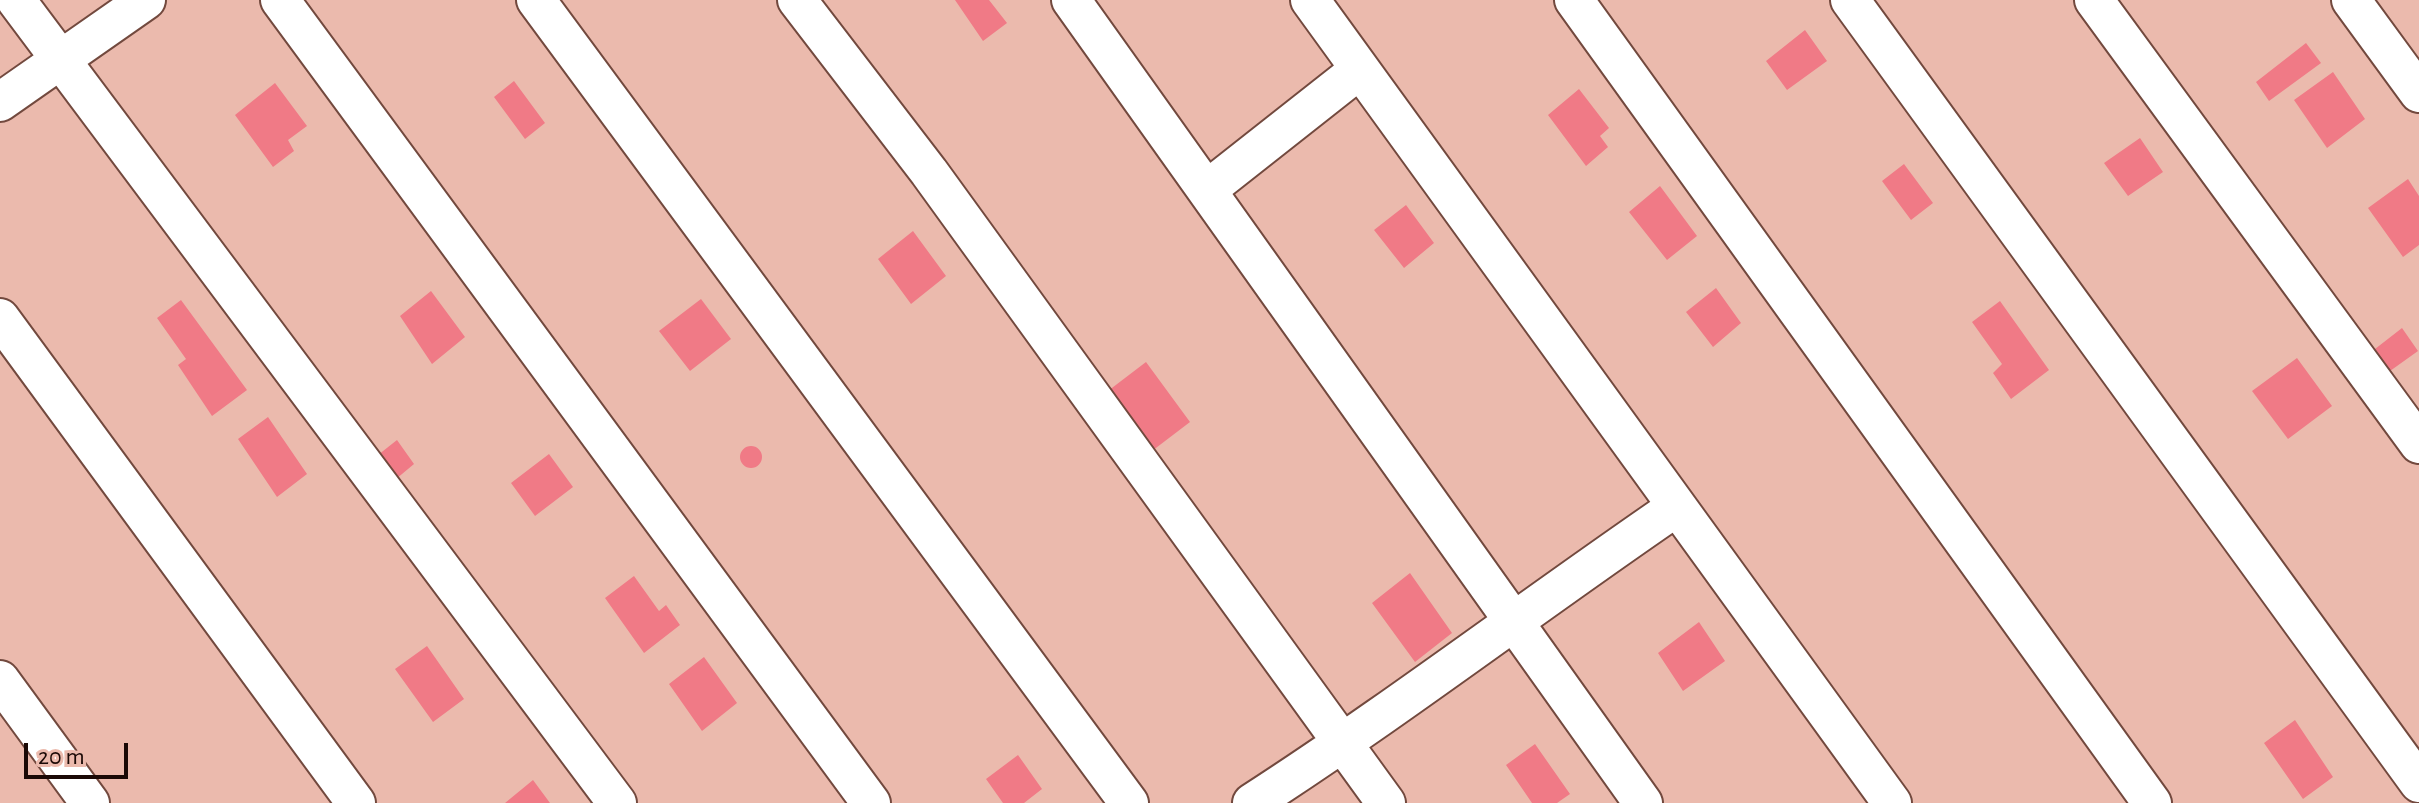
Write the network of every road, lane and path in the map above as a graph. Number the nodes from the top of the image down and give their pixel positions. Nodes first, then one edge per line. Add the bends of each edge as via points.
1 (16, 0) edge
2 (146, 0) edge
3 (280, 0) edge
4 (536, 0) edge
5 (797, 0) edge
6 (1071, 0) edge
7 (1310, 0) edge
8 (1574, 0) edge
9 (1850, 0) edge
10 (2094, 0) edge
11 (2351, 0) edge
12 (61, 59) junction
13 (1359, 70) junction
14 (2419, 93) edge
15 (0, 102) edge
16 (1208, 189) junction
17 (0, 318) edge
18 (2419, 444) edge
19 (1675, 508) junction
20 (1511, 620) junction
21 (0, 680) edge
22 (1343, 744) junction
23 (2419, 783) edge
24 (90, 803) edge
25 (356, 803) edge
26 (617, 803) edge
27 (871, 803) edge
28 (1129, 803) edge
29 (1252, 803) edge
30 (1386, 803) edge
31 (1643, 803) edge
32 (1892, 803) edge
33 (2152, 803) edge

1 - 12 street
2 - 12 street
3 - 27 street
4 - 28 street
5 - 22 street via 929,172
6 - 16 street
7 - 13 street
8 - 33 street
9 - 23 street
10 - 18 street
11 - 14 street
12 - 15 street
12 - 26 street
13 - 16 street
13 - 19 street
16 - 20 street
17 - 25 street
19 - 20 street
19 - 32 street
20 - 22 street
20 - 31 street
21 - 24 street
22 - 29 street
22 - 30 street

